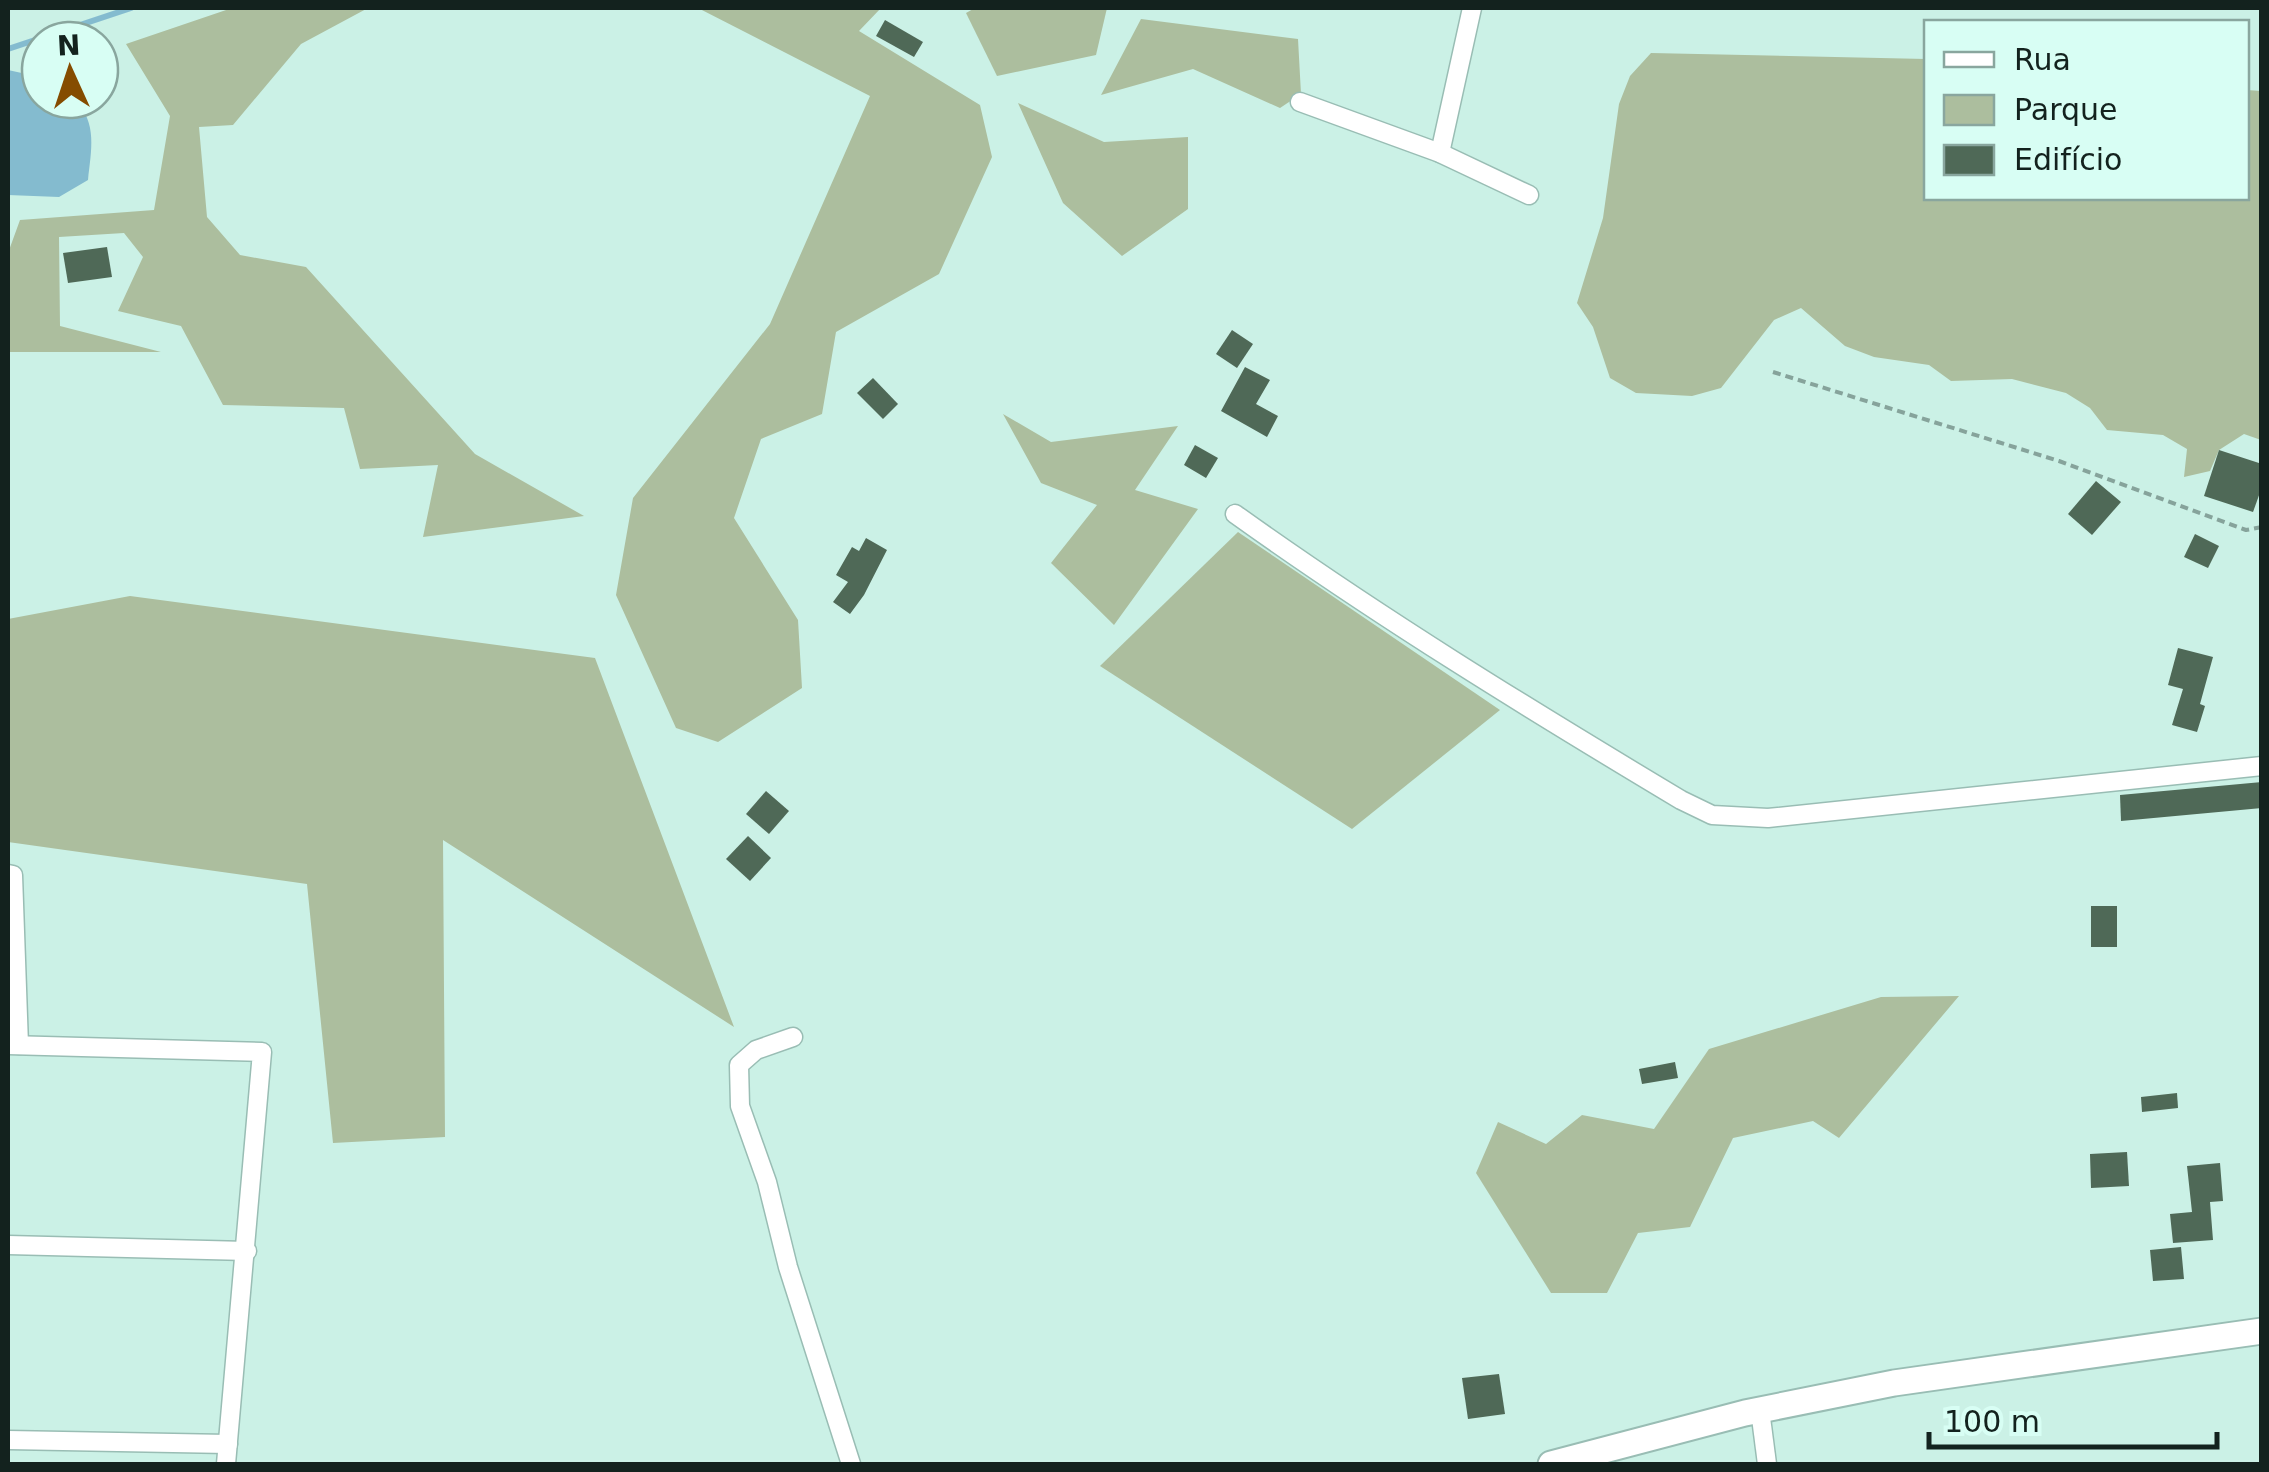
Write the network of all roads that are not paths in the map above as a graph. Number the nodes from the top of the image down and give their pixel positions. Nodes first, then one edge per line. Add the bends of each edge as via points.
1 (1472, 8) edge
2 (1300, 102) dead end
3 (1440, 153) junction
4 (1529, 196) dead end
5 (1235, 514) dead end
6 (2262, 766) edge
7 (8, 874) edge
8 (793, 1037) dead end
9 (13, 1045) edge
10 (8, 1246) edge
11 (247, 1251) junction
12 (2262, 1331) edge
13 (1760, 1410) junction
14 (8, 1440) edge
15 (228, 1444) junction
16 (226, 1464) edge
17 (851, 1464) edge
18 (1551, 1464) edge
19 (1767, 1464) edge

1 - 3 street
2 - 3 street
3 - 4 street
5 - 6 street via 1465,671 1712,815 1768,818
7 - 9 street
8 - 17 street via 756,1050 739,1065 740,1106
9 - 11 street via 262,1052
10 - 11 street
11 - 15 street
12 - 13 street
13 - 18 street
13 - 19 street
14 - 15 street
15 - 16 street

